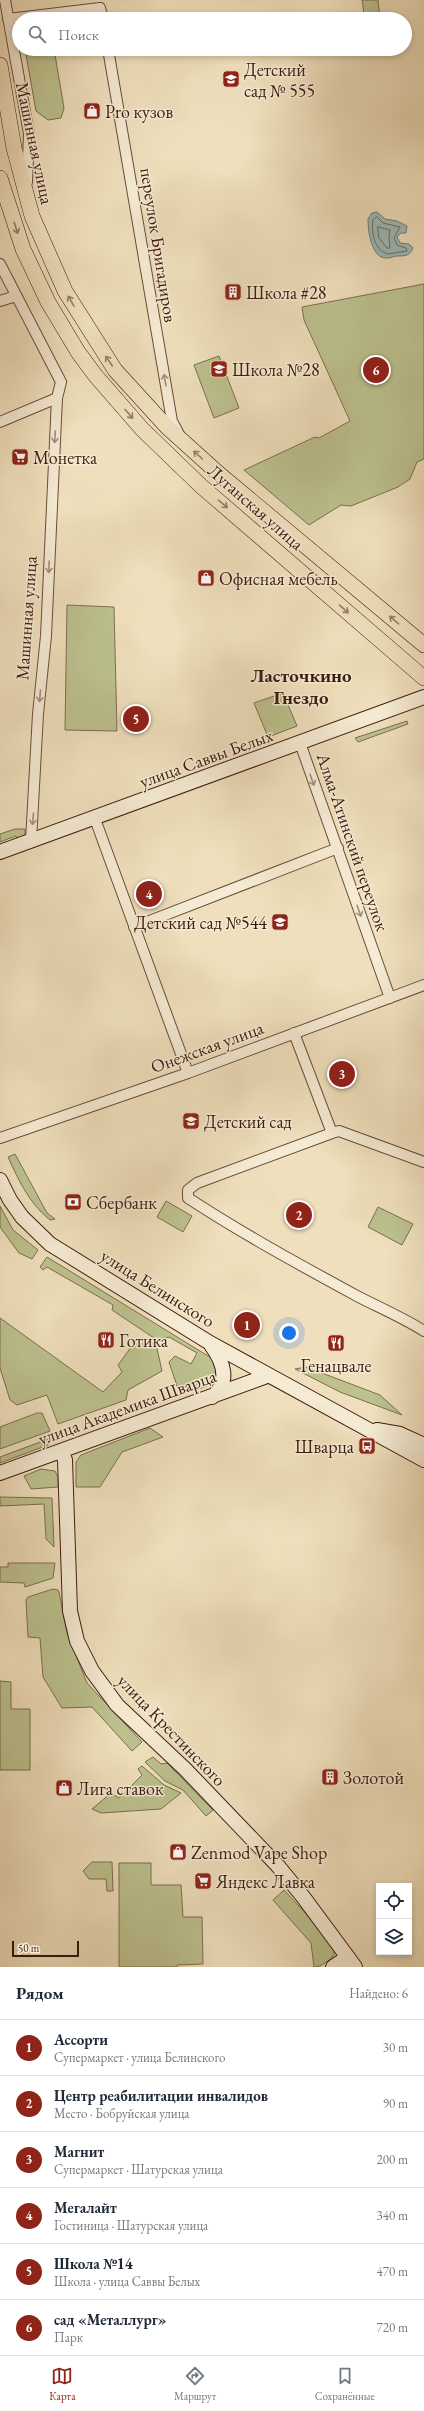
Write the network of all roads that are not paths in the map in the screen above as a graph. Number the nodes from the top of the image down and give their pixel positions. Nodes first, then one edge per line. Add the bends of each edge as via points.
1 (5, 0) edge
2 (67, 12) edge
3 (101, 12) edge
4 (8, 19) junction
5 (12, 19) edge
6 (12, 42) edge
7 (14, 56) edge
8 (109, 56) edge
9 (0, 65) edge
10 (0, 178) edge
11 (26, 194) junction
12 (0, 264) edge
13 (16, 296) junction
14 (0, 301) edge
15 (91, 334) joint
16 (78, 352) joint
17 (57, 398) junction
18 (0, 422) edge
19 (185, 443) junction
20 (424, 645) edge
21 (424, 678) edge
22 (424, 697) edge
23 (300, 743) junction
24 (95, 819) junction
25 (31, 841) junction
26 (338, 848) junction
27 (0, 852) edge
28 (134, 927) junction
29 (424, 985) edge
30 (390, 998) junction
31 (294, 1033) junction
32 (188, 1072) junction
33 (332, 1133) junction
34 (0, 1138) edge
35 (424, 1162) edge
36 (0, 1180) edge
37 (424, 1331) edge
38 (210, 1343) junction
39 (267, 1376) junction
40 (211, 1398) junction
41 (365, 1428) junction
42 (424, 1445) edge
43 (62, 1452) junction
44 (424, 1460) edge
45 (0, 1473) edge
46 (352, 1962) edge
47 (333, 1967) edge

1 - 4 street
2 - 3 street via 100,8
4 - 5 street
4 - 6 street
7 - 11 street via 28,134
19 -> 8 street, переулок Бригадиров via 172,421
9 - 11 main road, Машинная улица via 14,148
10 -> 16 main road, Машинная улица via 23,249 48,302
15 -> 11 main road, Машинная улица via 65,291 32,216
12 - 13 street
13 - 14 street
13 - 17 street, Машинная улица via 61,382
19 -> 15 main road, Луганская улица via 115,370
16 -> 21 main road, Луганская улица via 142,429 201,486
17 - 18 street
17 -> 25 street, Машинная улица via 46,636 38,714
20 -> 19 main road, Луганская улица
22 - 23 street, улица Саввы Белых
23 - 24 street, улица Саввы Белых
23 -> 26 street, Алма-Атинский переулок
24 - 25 street, улица Саввы Белых
24 - 28 street
25 - 27 street, улица Саввы Белых
26 - 28 street
26 -> 30 street, Алма-Атинский переулок
28 - 32 street
29 - 30 street, Онежская улица
30 - 31 street, Онежская улица
31 - 32 street, Онежская улица
31 - 33 street
32 - 34 street, Онежская улица
33 - 35 street via 339,1131
33 - 37 street via 197,1183 188,1190 188,1198 229,1225
36 - 38 street, улица Белинского via 22,1217 50,1244
38 - 39 street, улица Белинского
38 - 40 street via 219,1356 224,1370 222,1384
39 - 40 street, улица Академика Шварца
39 - 41 street, улица Белинского
40 - 43 street, улица Академика Шварца
41 - 42 street via 400,1434
41 - 44 street, улица Белинского
43 - 45 street, улица Академика Шварца
43 - 46 street, улица Крестинского via 65,1460 70,1611 77,1641 92,1671 117,1705 185,1769 278,1866
46 - 47 street

